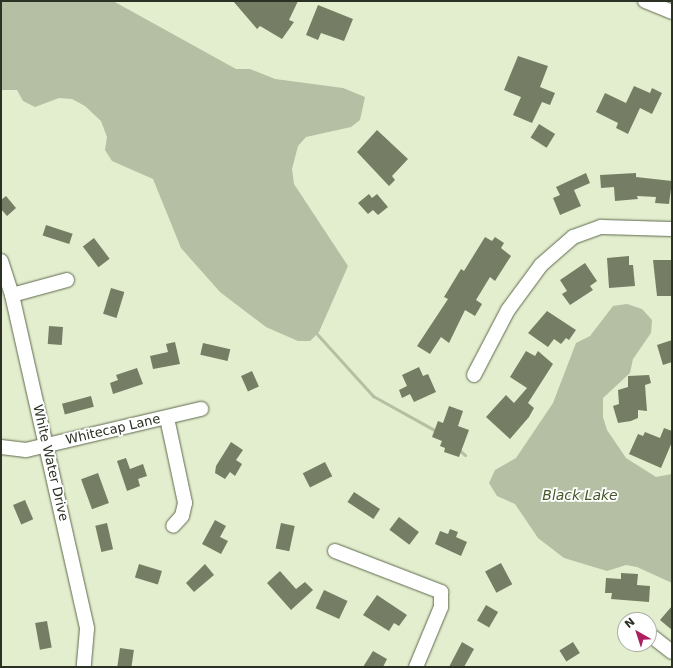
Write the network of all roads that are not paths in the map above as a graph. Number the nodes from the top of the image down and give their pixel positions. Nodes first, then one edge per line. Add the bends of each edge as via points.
1 (645, 1) edge
2 (672, 12) edge
3 (672, 229) edge
4 (1, 262) edge
5 (67, 280) dead end
6 (12, 295) junction
7 (474, 375) dead end
8 (201, 409) dead end
9 (167, 418) junction
10 (45, 446) junction
11 (1, 447) edge
12 (173, 526) dead end
13 (335, 552) dead end
14 (657, 640) edge
15 (672, 652) edge
16 (84, 667) edge
17 (416, 667) edge

1 - 2 street
3 - 7 street via 601,227 573,237 541,265 508,310
4 - 6 street, White Water Drive
5 - 6 street
6 - 10 street, White Water Drive
8 - 9 street, Whitecap Lane
9 - 10 street, Whitecap Lane
9 - 12 street via 185,503 182,516
10 - 11 street, Whitecap Lane via 26,450
10 - 16 street, White Water Drive via 87,629
13 - 17 street via 441,592 441,608
14 - 15 street

